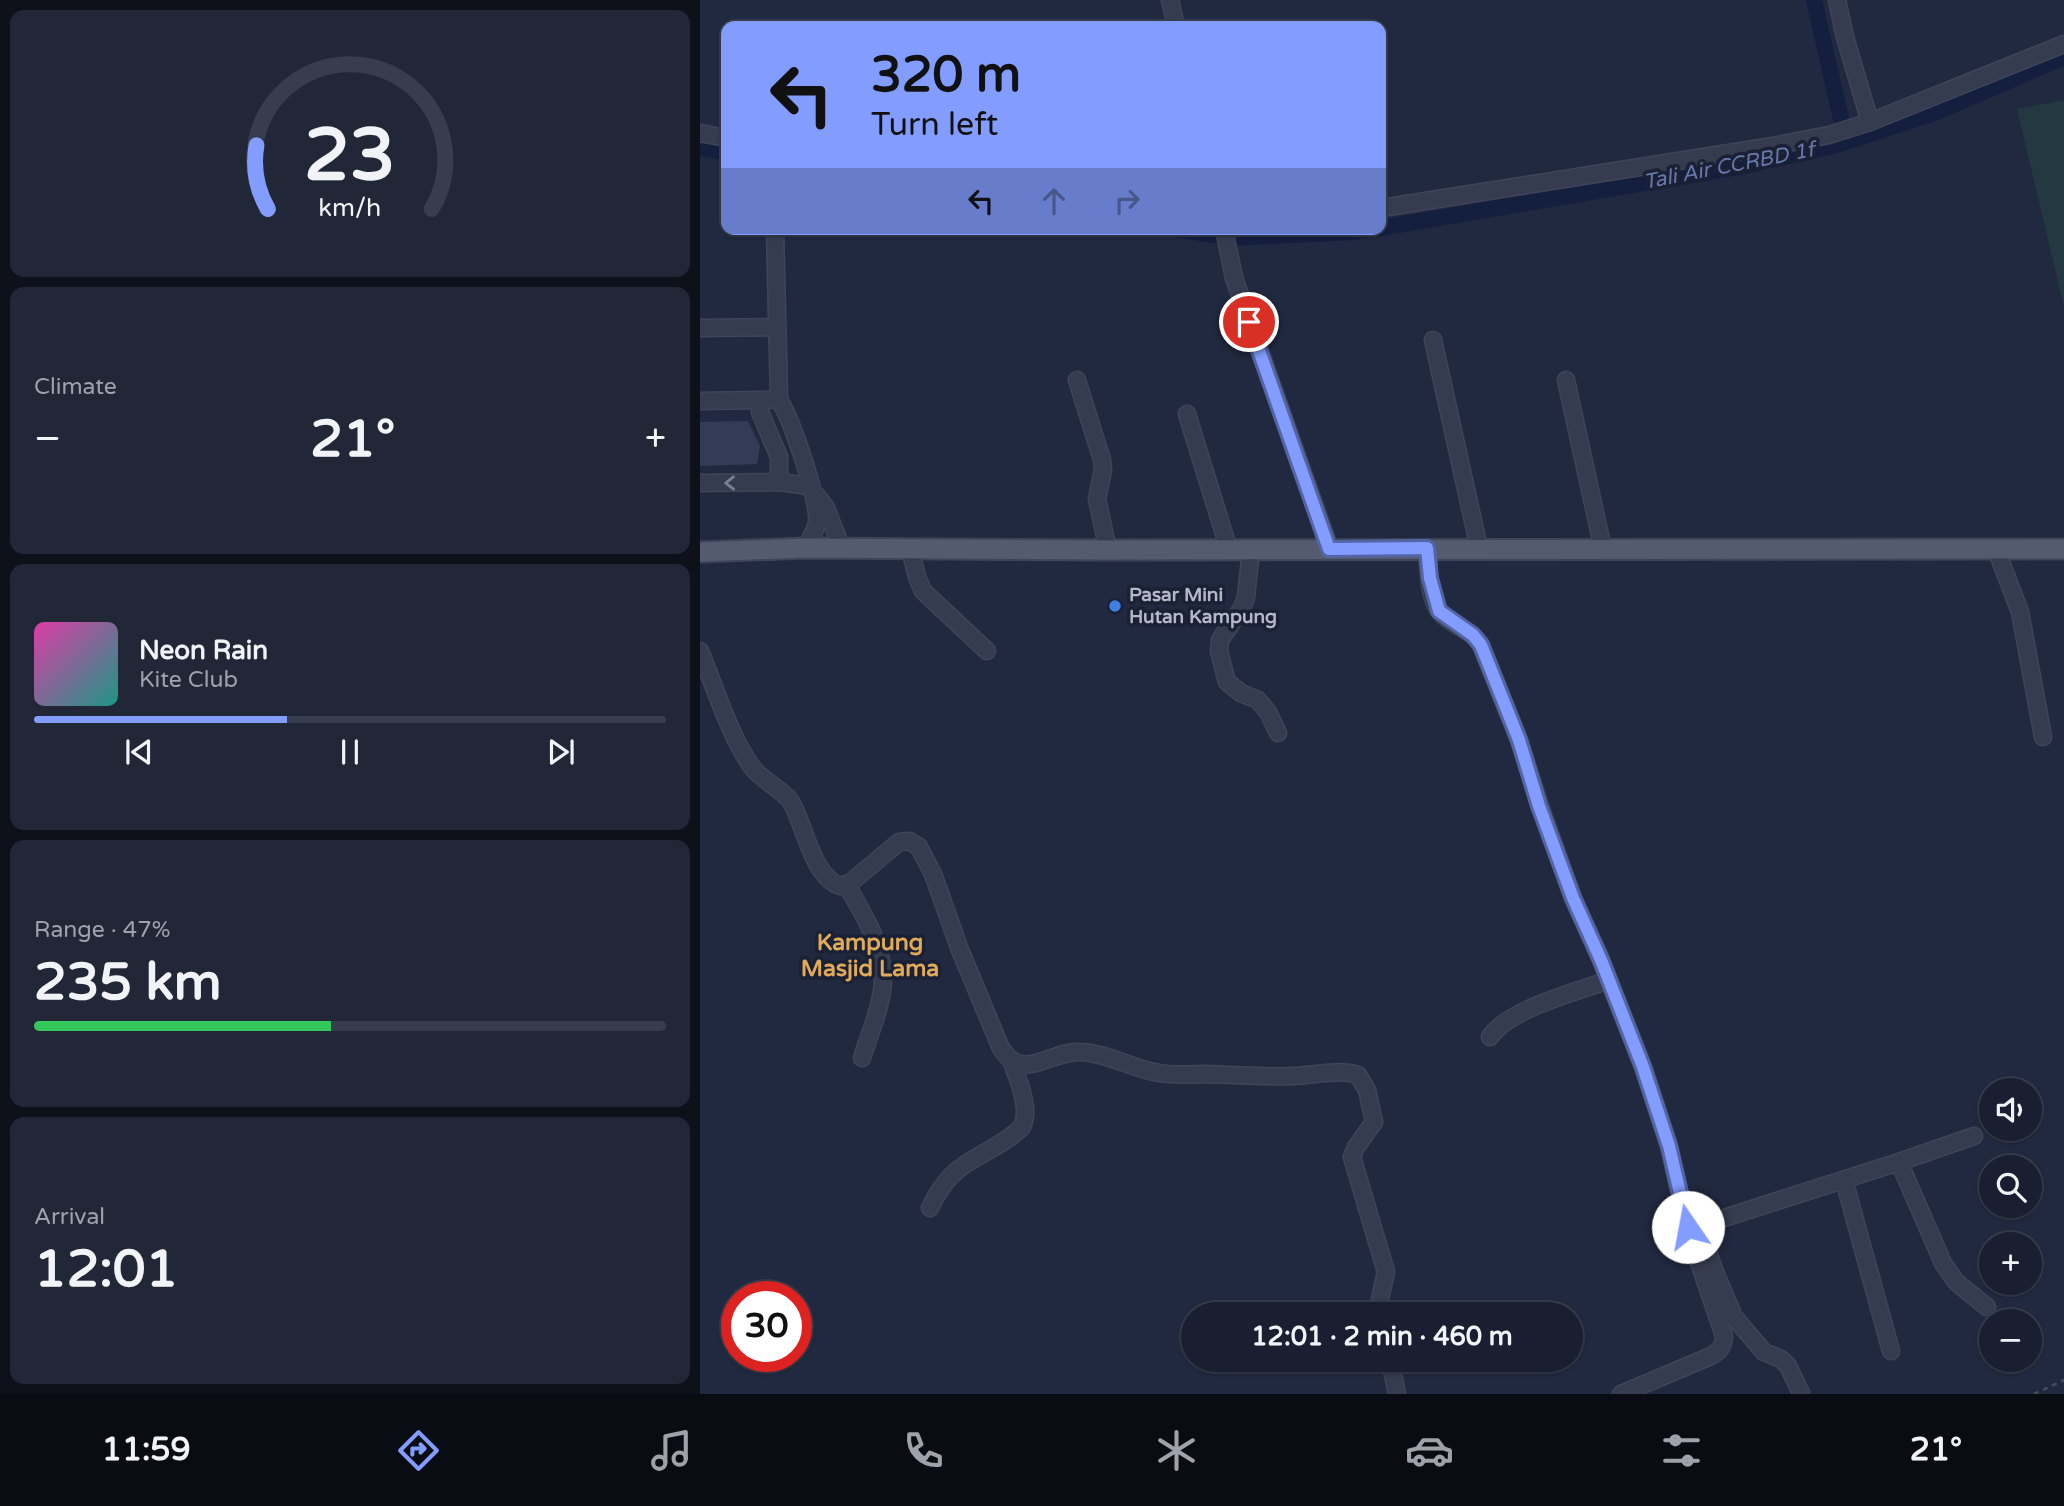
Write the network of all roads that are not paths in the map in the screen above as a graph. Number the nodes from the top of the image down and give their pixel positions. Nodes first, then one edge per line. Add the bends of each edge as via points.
1 (1170, 0) edge
2 (1838, 0) edge
3 (1175, 21) edge
4 (2064, 44) edge
5 (1870, 122) junction
6 (700, 133) edge
7 (721, 137) edge
8 (1386, 207) edge
9 (775, 235) edge
10 (1225, 235) edge
11 (776, 327) junction
12 (700, 328) edge
13 (1433, 340) dead end
14 (1077, 380) dead end
15 (1566, 380) dead end
16 (759, 400) junction
17 (779, 400) junction
18 (700, 401) edge
19 (1186, 414) dead end
20 (779, 482) junction
21 (700, 483) edge
22 (810, 486) junction
23 (806, 548) junction
24 (1427, 548) junction
25 (1479, 548) junction
26 (842, 549) junction
27 (910, 549) junction
28 (1329, 549) junction
29 (1603, 549) junction
30 (1996, 549) junction
31 (2064, 549) edge
32 (1108, 550) junction
33 (1229, 550) junction
34 (1251, 550) junction
35 (700, 552) edge
36 (987, 650) dead end
37 (700, 651) edge
38 (1278, 733) dead end
39 (2043, 737) dead end
40 (846, 884) junction
41 (1609, 980) junction
42 (1490, 1037) dead end
43 (862, 1058) dead end
44 (1012, 1062) junction
45 (1974, 1136) dead end
46 (1899, 1162) junction
47 (1844, 1180) junction
48 (930, 1208) dead end
49 (1693, 1227) junction
50 (1380, 1302) edge
51 (1987, 1307) dead end
52 (1891, 1351) dead end
53 (1392, 1372) edge
54 (1801, 1393) edge
55 (1397, 1394) edge
56 (1621, 1394) edge

1 - 3 street
2 - 5 street
4 - 5 street
5 - 8 street via 1773,146
6 - 7 street
9 - 11 street
10 - 28 street via 1234,278
11 - 12 street
11 - 17 street
13 - 25 street
14 - 32 street via 1102,460 1097,499
15 - 29 street
16 - 17 street
16 - 18 street
16 - 20 street via 779,457
17 - 22 street via 800,447
19 - 33 street
20 -> 21 street
20 - 22 street
22 - 23 street via 817,523
22 - 26 street via 826,508
23 - 26 main road
23 - 35 main road
24 - 25 main road
24 - 28 main road
24 - 41 street via 1435,605 1481,645 1564,875
25 - 29 main road
26 - 27 main road
27 - 32 main road
27 - 36 street via 923,591
28 - 34 main road
29 - 30 main road
30 - 31 main road
30 - 39 street via 2020,612
32 - 33 main road
33 - 34 main road
34 - 38 street via 1246,597 1220,640 1219,651 1227,682 1258,700
37 - 40 street via 741,750 760,776 790,800 823,874 835,885
40 - 43 street via 872,932 883,979
40 - 44 street via 893,845 905,840 919,847 996,1039
41 - 42 street via 1511,1017
41 - 49 street via 1659,1112
44 - 48 street via 1025,1106 1022,1127 957,1169
44 - 50 street via 1028,1065 1075,1051 1175,1075 1358,1075 1367,1090 1374,1122 1352,1157 1386,1272
45 - 46 street
46 - 47 street
46 - 51 street via 1943,1263 1956,1282
47 - 49 street
47 - 52 street
49 - 54 street via 1734,1317 1764,1352 1788,1366
49 - 56 street via 1723,1345 1711,1356
53 - 55 street

